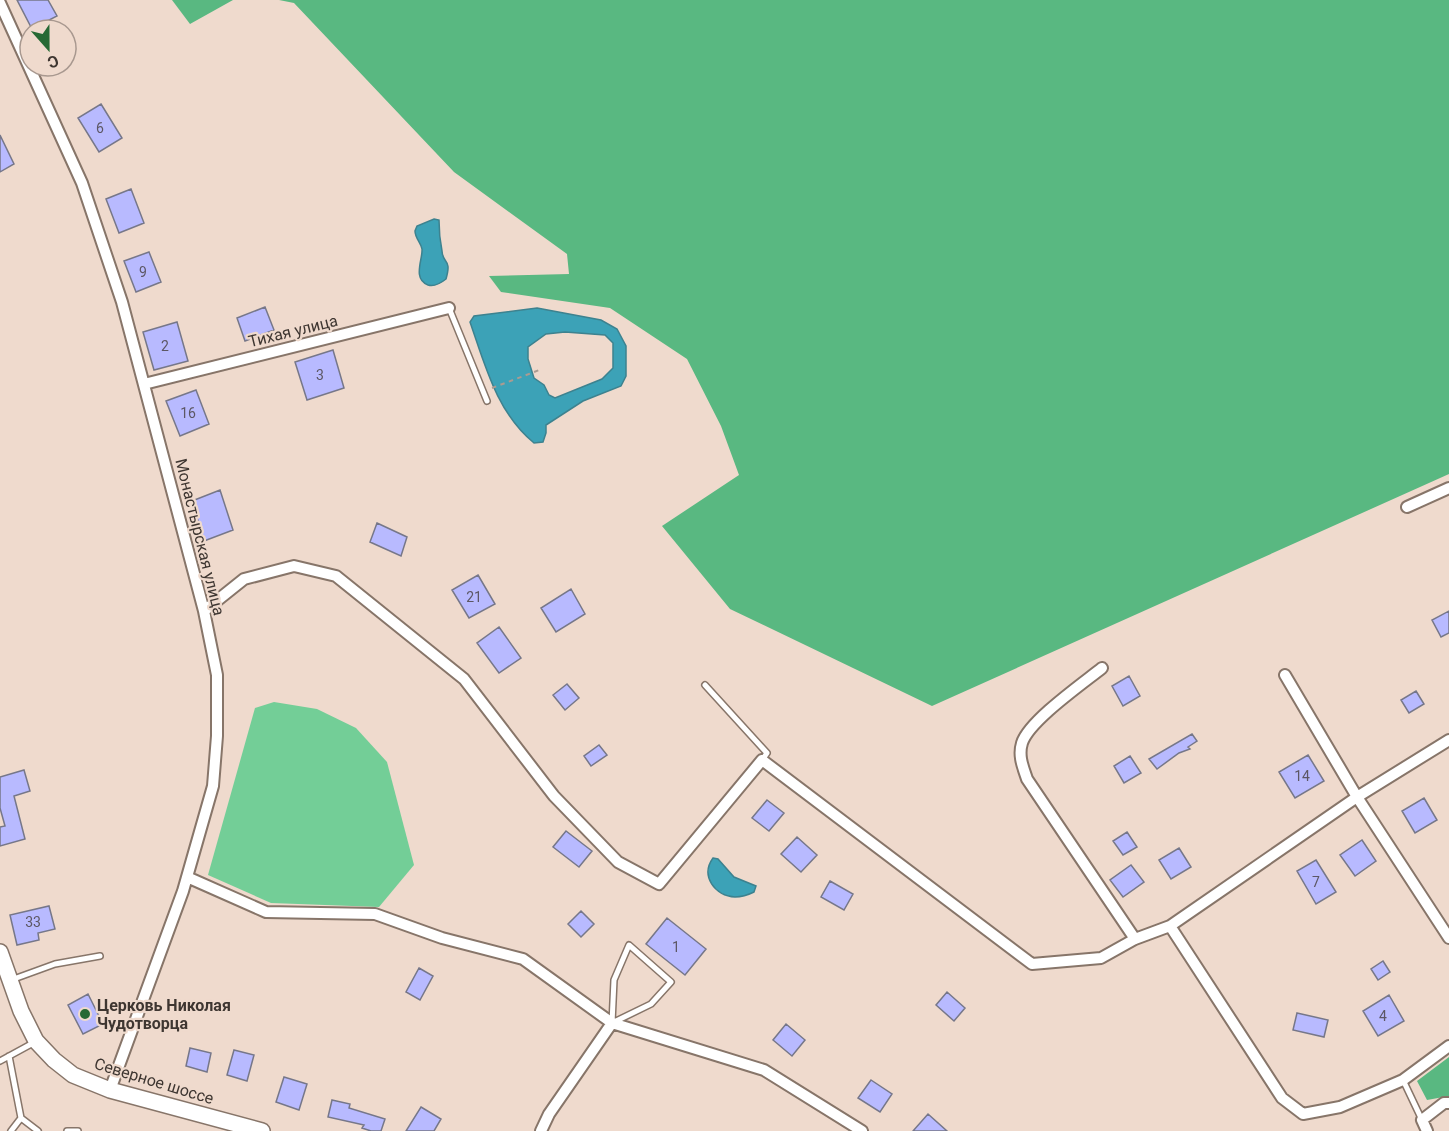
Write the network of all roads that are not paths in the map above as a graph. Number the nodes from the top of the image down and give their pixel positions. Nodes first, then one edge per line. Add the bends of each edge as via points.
1 (0, 3) edge
2 (449, 308) joint
3 (144, 384) junction
4 (487, 401) dead end
5 (1449, 488) edge
6 (1407, 507) dead end
7 (204, 611) junction
8 (1102, 668) dead end
9 (1285, 675) dead end
10 (705, 685) dead end
11 (1449, 740) edge
12 (762, 760) junction
13 (1358, 797) junction
14 (187, 877) junction
15 (1170, 926) junction
16 (1449, 938) edge
17 (1135, 939) junction
18 (0, 952) edge
19 (99, 956) dead end
20 (9, 980) junction
21 (612, 1023) junction
22 (36, 1041) junction
23 (1449, 1046) edge
24 (9, 1056) junction
25 (0, 1061) edge
26 (1403, 1080) junction
27 (110, 1090) junction
28 (1449, 1102) edge
29 (21, 1118) junction
30 (1424, 1126) edge
31 (11, 1131) edge
32 (38, 1131) edge
33 (67, 1131) edge
34 (78, 1131) edge
35 (262, 1131) edge
36 (541, 1131) edge
37 (862, 1131) edge

1 - 3 street, Монастырская улица via 82,183 122,302
2 - 3 street, Тихая улица
2 - 4 lane
3 - 7 street, Монастырская улица
5 - 6 street
7 - 12 street via 244,579 294,566 336,576 464,679 562,804 618,862 659,884
7 - 14 street, Монастырская улица via 217,675 213,786
8 - 17 street via 1038,720 1022,741 1020,759 1027,779
9 - 13 street
10 - 12 lane via 767,753
11 - 13 street
12 - 17 street via 1032,964 1101,957
13 - 15 street
13 - 16 street
14 - 21 street via 266,912 375,914 442,938 523,959
14 - 27 street, Монастырская улица
15 - 17 street
15 - 26 street via 1282,1098 1303,1114 1340,1107
18 - 20 main road, Северное шоссе
19 - 20 lane via 55,964
20 - 22 main road, Северное шоссе
21 - 21 lane via 614,980 629,945 671,982 651,1004
21 - 36 street
21 - 37 street via 764,1070
22 - 24 lane
22 - 27 main road, Северное шоссе via 73,1075
23 - 26 street
24 - 25 lane
24 - 29 lane
26 - 30 lane
27 - 35 main road, Северное шоссе
28 - 30 street
29 - 31 lane
29 - 32 lane
33 - 34 lane

